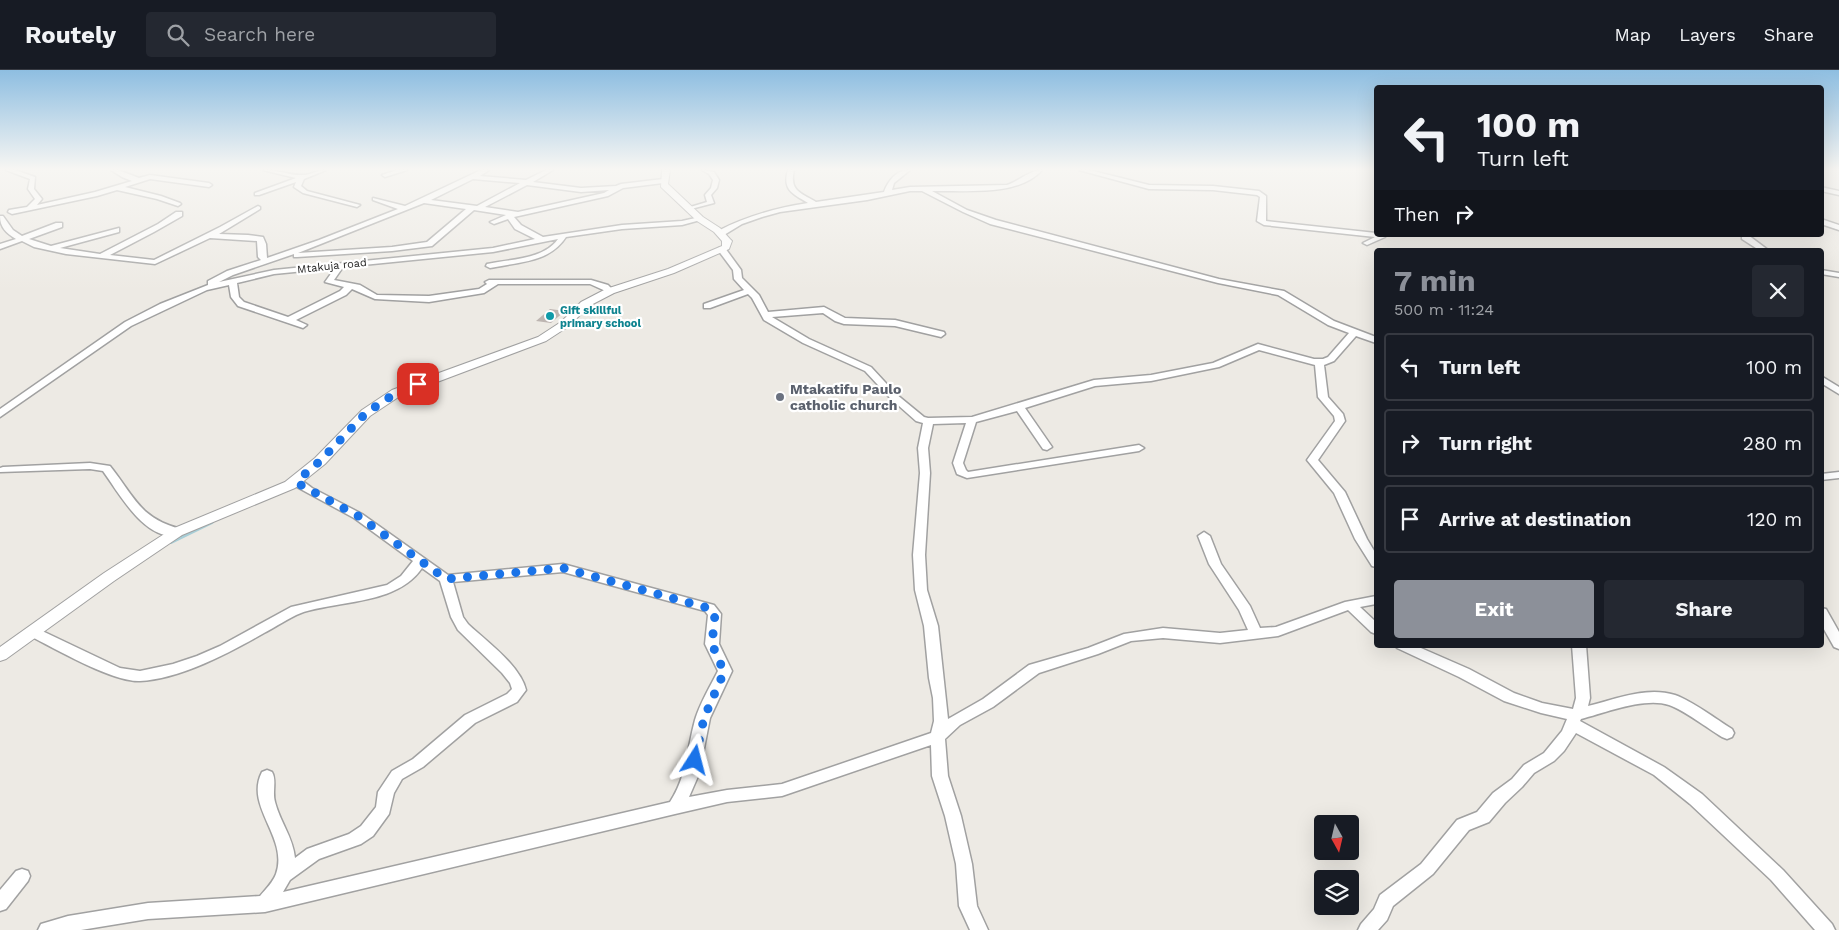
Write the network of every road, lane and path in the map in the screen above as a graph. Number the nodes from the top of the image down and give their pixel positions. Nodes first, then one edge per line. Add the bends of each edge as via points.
1 (20, 210) edge
2 (254, 210) edge
3 (399, 210) edge
4 (472, 210) edge
5 (486, 210) edge
6 (540, 210) edge
7 (690, 210) edge
8 (787, 210) edge
9 (962, 210) edge
10 (1262, 210) edge
11 (12, 212) dead end
12 (178, 214) dead end
13 (511, 215) junction
14 (700, 219) junction
15 (1, 222) edge
16 (494, 222) dead end
17 (1824, 222) edge
18 (59, 225) dead end
19 (1839, 228) edge
20 (116, 230) dead end
21 (721, 234) junction
22 (564, 235) junction
23 (1374, 235) edge
24 (209, 236) junction
25 (1381, 237) edge
26 (20, 238) junction
27 (1745, 238) dead end
28 (542, 240) junction
29 (1367, 243) dead end
30 (0, 247) edge
31 (1761, 248) edge
32 (52, 249) junction
33 (722, 250) junction
34 (103, 255) junction
35 (278, 257) junction
36 (265, 260) junction
37 (341, 265) junction
38 (490, 266) dead end
39 (1824, 272) edge
40 (1839, 275) edge
41 (233, 282) junction
42 (496, 282) junction
43 (480, 283) dead end
44 (350, 286) junction
45 (204, 288) junction
46 (610, 291) junction
47 (748, 291) junction
48 (707, 306) dead end
49 (766, 315) junction
50 (290, 319) junction
51 (303, 325) dead end
52 (1354, 333) junction
53 (941, 334) dead end
54 (1374, 339) edge
55 (1319, 363) junction
56 (1824, 381) edge
57 (1839, 390) edge
58 (1019, 407) junction
59 (0, 414) edge
60 (972, 420) junction
61 (928, 421) junction
62 (1047, 447) dead end
63 (1139, 448) dead end
64 (3, 470) dead end
65 (1839, 475) edge
66 (1824, 477) edge
67 (298, 480) junction
68 (177, 532) junction
69 (1204, 536) dead end
70 (420, 560) junction
71 (1374, 560) edge
72 (446, 579) junction
73 (1374, 600) edge
74 (1350, 605) junction
75 (1824, 617) edge
76 (1374, 626) edge
77 (33, 632) junction
78 (1256, 633) junction
79 (1839, 644) edge
80 (1409, 648) edge
81 (1579, 648) edge
82 (0, 654) edge
83 (1574, 720) junction
84 (1727, 733) dead end
85 (938, 738) junction
86 (266, 776) dead end
87 (674, 807) junction
88 (284, 875) junction
89 (22, 876) dead end
90 (0, 903) edge
91 (265, 904) junction
92 (47, 930) edge
93 (979, 930) edge
94 (1367, 930) edge
95 (1826, 930) edge

1 - 11 street
2 - 24 street
3 - 35 street
4 - 35 street via 428,244
5 - 13 street
6 - 13 street
7 - 14 street
8 - 21 street via 737,224
9 - 52 street via 992,222 1218,281 1281,293
10 - 23 street via 1261,221 1264,223
12 - 34 street via 165,224
13 - 16 street
13 - 28 street via 518,227
14 - 21 street
14 - 22 street, Mtakuja road
15 - 26 street
17 - 19 street
18 - 26 street
20 - 32 street
21 - 33 street via 727,241
22 - 28 street, Mtakuja road
22 - 38 street via 556,246 537,257
24 - 34 street via 155,262
24 - 36 street via 260,239
25 - 29 street
26 - 30 street
26 - 32 street
27 - 31 street
28 - 37 street, Mtakuja road via 493,250
32 - 34 street
33 - 46 street
33 - 47 street
35 - 36 street
36 - 45 street via 230,273
37 - 41 street, Mtakuja road via 274,272
37 - 44 street via 328,280
39 - 40 street
41 - 45 street, Mtakuja road
41 - 50 street via 241,304
42 - 43 street
42 - 44 street via 481,291 435,299 375,296
42 - 46 street via 591,282
44 - 50 street via 343,293
45 - 59 street, Mtakuja road via 128,324
46 - 67 street via 585,304 549,336 396,393 366,413
47 - 48 street
47 - 49 street via 756,297
49 - 53 street via 824,310 830,311 837,320 895,323
49 - 61 street via 772,322 806,341 868,369 893,396 920,419
50 - 51 street
52 - 54 street
52 - 55 street via 1331,359
55 - 58 street via 1258,347 1216,365 1151,378 1094,383
55 - 71 street via 1323,397 1340,421 1312,460 1339,492
56 - 57 street
58 - 60 street
58 - 62 street
60 - 61 street
60 - 63 street via 958,463 966,475
61 - 85 street via 923,448 925,473 918,556 921,590 932,626 940,698
64 - 68 street via 106,468 131,504 162,530
65 - 66 street
67 - 68 street
67 - 70 street via 299,484 358,516
68 - 77 street
69 - 78 street via 1215,564 1245,609
70 - 72 street
70 - 77 street via 412,573 397,586 296,610 225,649 156,674 118,673
72 - 87 street via 563,568 708,608 715,614 712,644 724,672 704,718 686,792
72 - 88 street via 463,627 507,668 518,685 517,695 470,719 418,763 397,775 386,792 383,809 367,832 355,840 313,854
73 - 74 street
74 - 76 street
74 - 78 street via 1278,631
75 - 79 street
77 - 82 street
78 - 85 street via 1220,638 1163,633 1129,637 1034,669 994,699 955,721
80 - 83 street via 1509,697
81 - 83 street via 1582,698
83 - 84 street via 1642,698 1665,698
83 - 94 street via 1559,747 1529,769 1484,817 1463,825 1427,869 1386,901 1381,914
83 - 95 street via 1659,771 1696,799 1777,875
85 - 87 street via 782,790 727,796
85 - 93 street via 940,776 964,864 968,906
86 - 88 street via 263,794 287,848
87 - 91 street
88 - 91 street
89 - 90 street
91 - 92 street via 148,911

